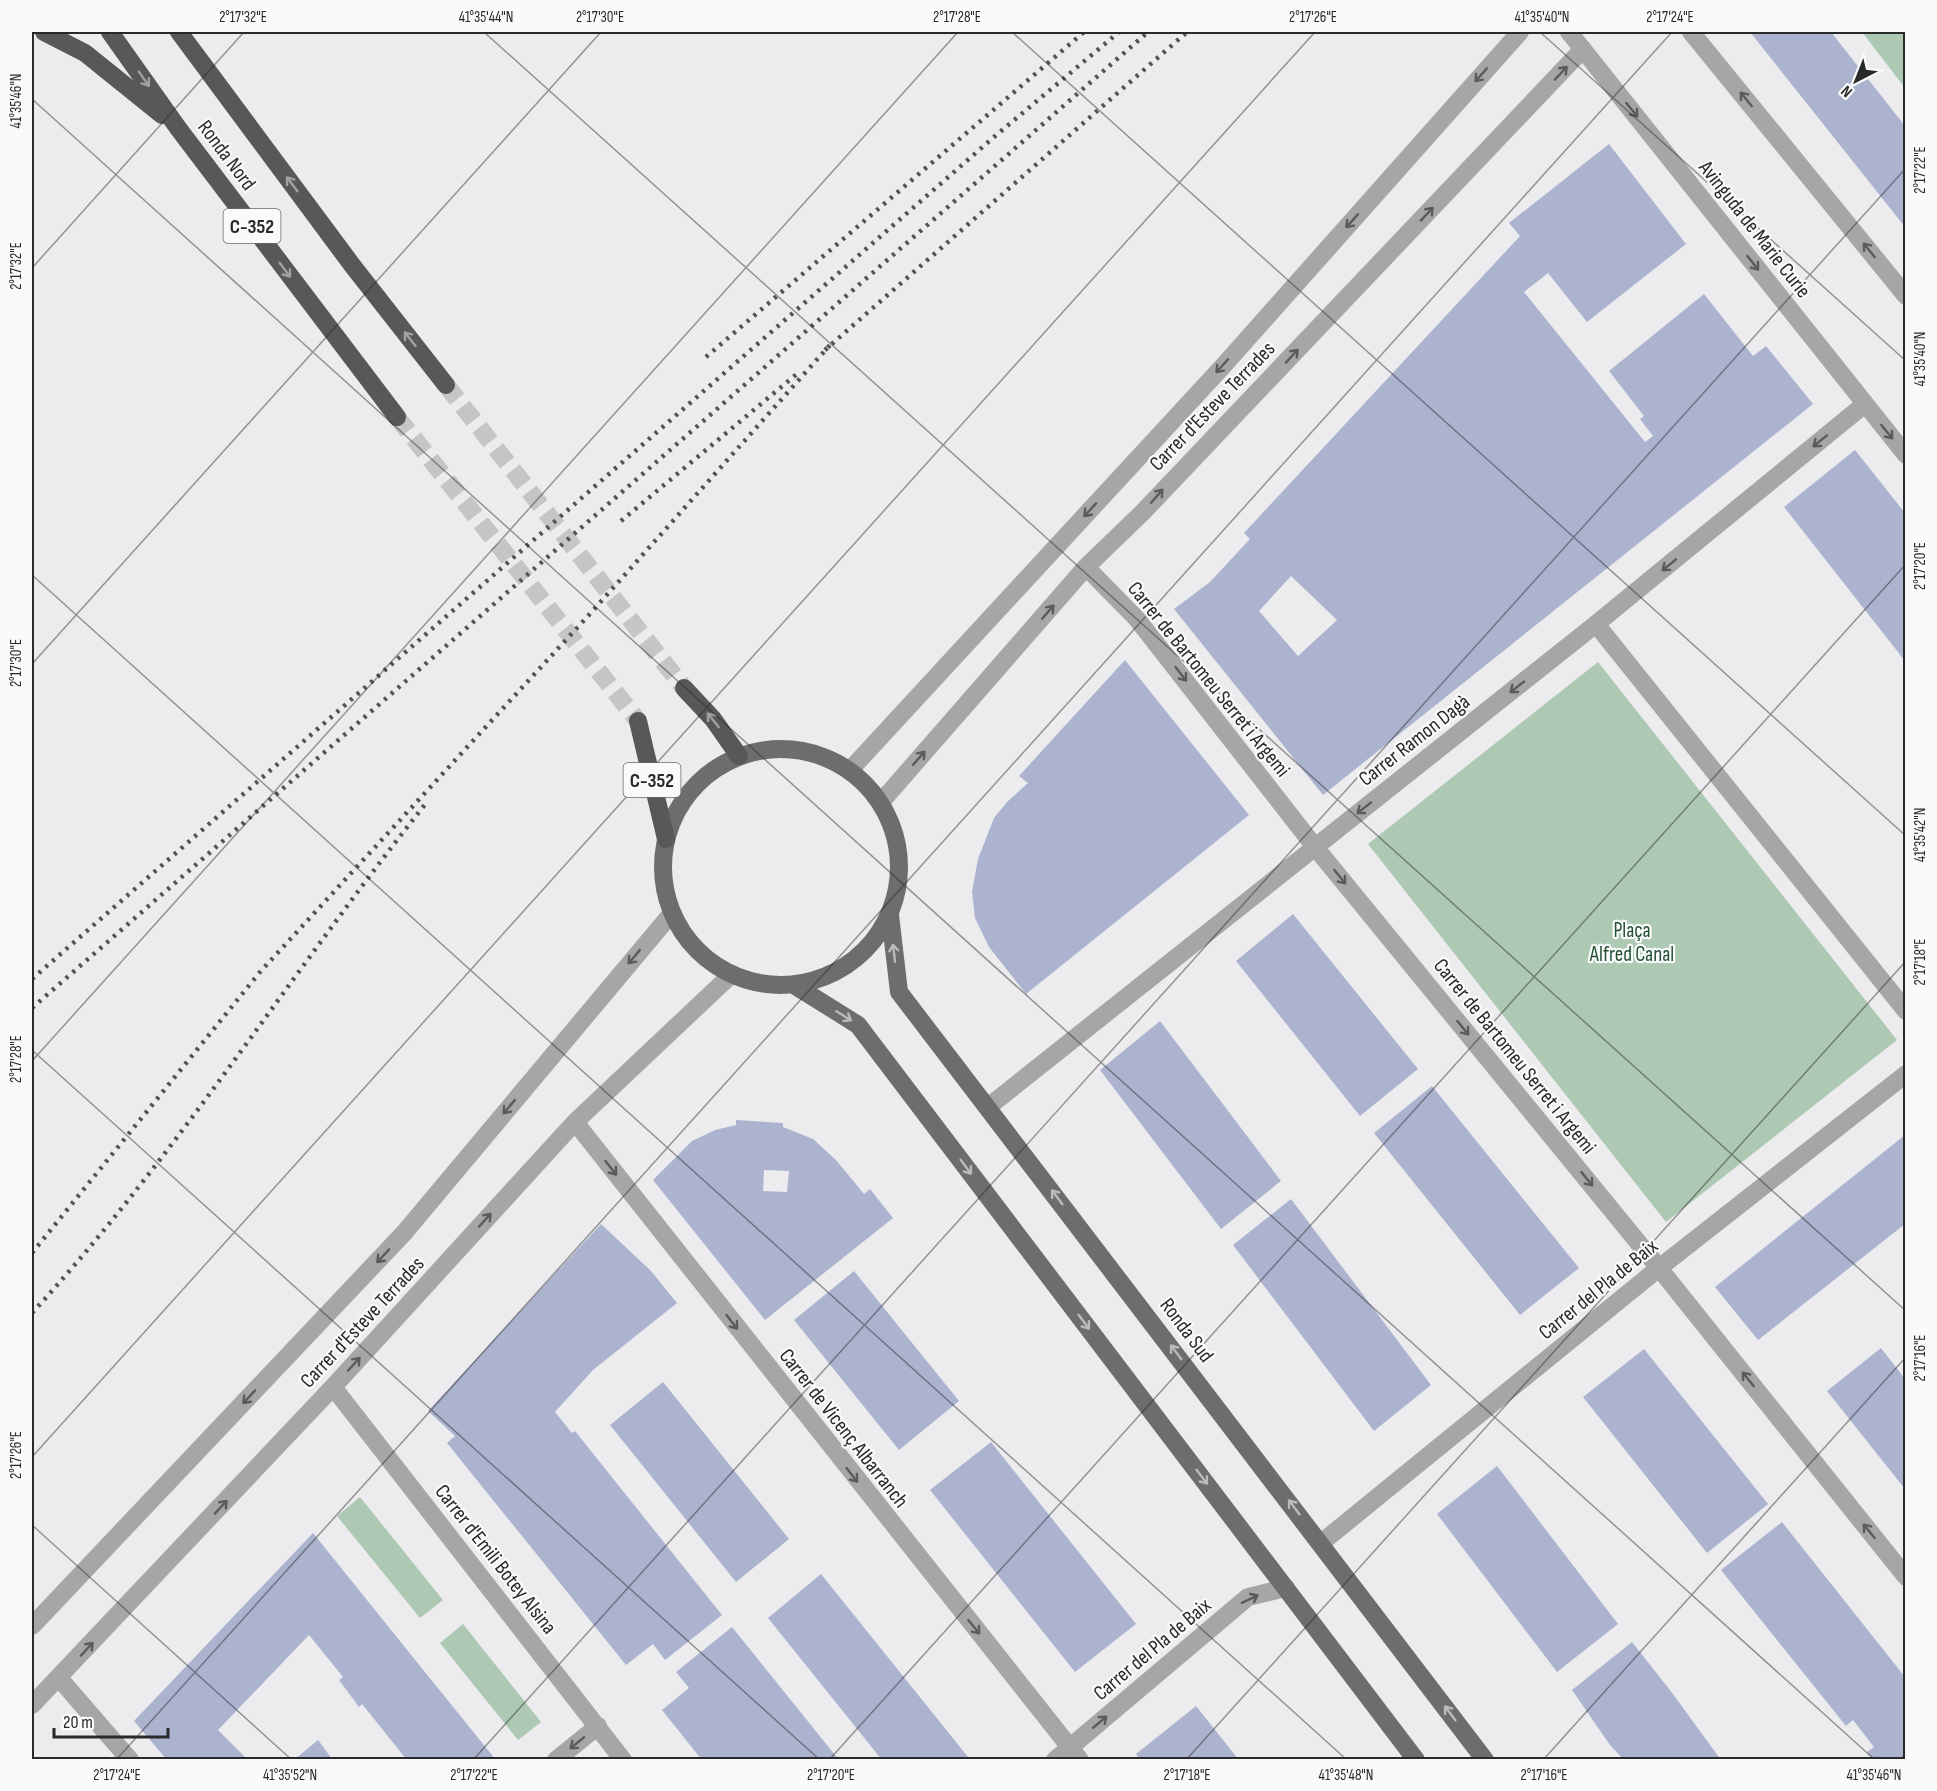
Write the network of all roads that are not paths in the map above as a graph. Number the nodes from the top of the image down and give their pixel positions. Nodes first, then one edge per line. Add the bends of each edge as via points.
1 (44, 32) edge
2 (110, 32) edge
3 (179, 32) edge
4 (1520, 32) edge
5 (1569, 32) edge
6 (1691, 32) edge
7 (1583, 49) junction
8 (178, 128) junction
9 (1905, 296) edge
10 (446, 385) tunnel mouth
11 (1865, 404) junction
12 (397, 417) tunnel mouth
13 (1905, 455) edge
14 (1086, 567) junction
15 (1596, 624) junction
16 (684, 688) tunnel mouth
17 (638, 722) tunnel mouth
18 (739, 756) junction
19 (850, 770) junction
20 (881, 802) junction
21 (666, 839) junction
22 (1315, 847) junction
23 (672, 912) junction
24 (890, 915) junction
25 (732, 974) junction
26 (794, 985) junction
27 (1905, 1011) edge
28 (1905, 1074) edge
29 (988, 1107) junction
30 (575, 1122) junction
31 (1659, 1268) junction
32 (333, 1387) junction
33 (1321, 1543) junction
34 (1905, 1577) edge
35 (1286, 1588) junction
36 (32, 1626) edge
37 (59, 1678) junction
38 (32, 1706) edge
39 (598, 1726) junction
40 (1075, 1753) edge
41 (129, 1760) edge
42 (556, 1760) edge
43 (623, 1760) edge
44 (1055, 1760) edge
45 (1416, 1760) edge
46 (1485, 1760) edge

1 - 8 highway via 85,53
2 -> 8 highway, Ronda Nord / C-352
10 -> 3 highway, Ronda Nord / C-352
4 -> 19 street, Carrer d'Esteve Terrades via 1224,364
5 - 7 street, Avinguda de Marie Curie
9 -> 6 street
7 -> 11 street, Avinguda de Marie Curie
14 -> 7 street, Carrer d'Esteve Terrades via 1143,512
8 -> 12 highway, Ronda Nord / C-352
11 -> 13 street, Avinguda de Marie Curie
11 -> 15 street, Carrer Ramon Dagà
20 -> 14 street, Carrer d'Esteve Terrades
14 -> 22 street, Carrer de Bartomeu Serret i Argemi via 1137,619
15 -> 22 street, Carrer Ramon Dagà
15 - 27 street
18 -> 16 highway via 713,719
17 - 21 highway, C-352
18 - 19 main road, C-352 via 776,748 813,752
18 - 21 main road, C-352 via 707,773 679,805
19 - 20 main road, C-352
20 - 24 main road, C-352 via 895,836 899,879
21 - 23 main road, C-352 via 662,873
22 - 29 street, Carrer Ramon Dagà
22 -> 31 street, Carrer de Bartomeu Serret i Argemi
23 - 25 main road, C-352 via 700,954
23 -> 36 street, Carrer d'Esteve Terrades via 404,1233
24 - 26 main road, C-352 via 868,947 844,967
29 -> 24 main road, Ronda Sud / C-352 via 899,992
25 - 26 main road, C-352 via 770,985
25 - 30 street, Carrer d'Esteve Terrades
26 -> 35 main road, C-352 via 858,1025
28 - 31 street, Carrer del Pla de Baix
33 -> 29 main road, Ronda Sud / C-352
32 -> 30 street, Carrer d'Esteve Terrades
30 -> 40 street, Carrer de Vicenç Albarranch
31 - 33 street, Carrer del Pla de Baix
34 -> 31 street, Carrer de Bartomeu Serret i Argemi
37 -> 32 street, Carrer d'Esteve Terrades
32 - 39 street, Carrer d'Emili Botey Alsina
46 -> 33 main road, Ronda Sud / C-352
40 -> 35 street, Carrer del Pla de Baix via 1248,1597
35 - 45 main road, C-352
37 - 38 street, Carrer d'Esteve Terrades
37 - 41 street
39 -> 42 street
39 - 43 street, Carrer d'Emili Botey Alsina
40 - 44 street, Carrer del Pla de Baix

